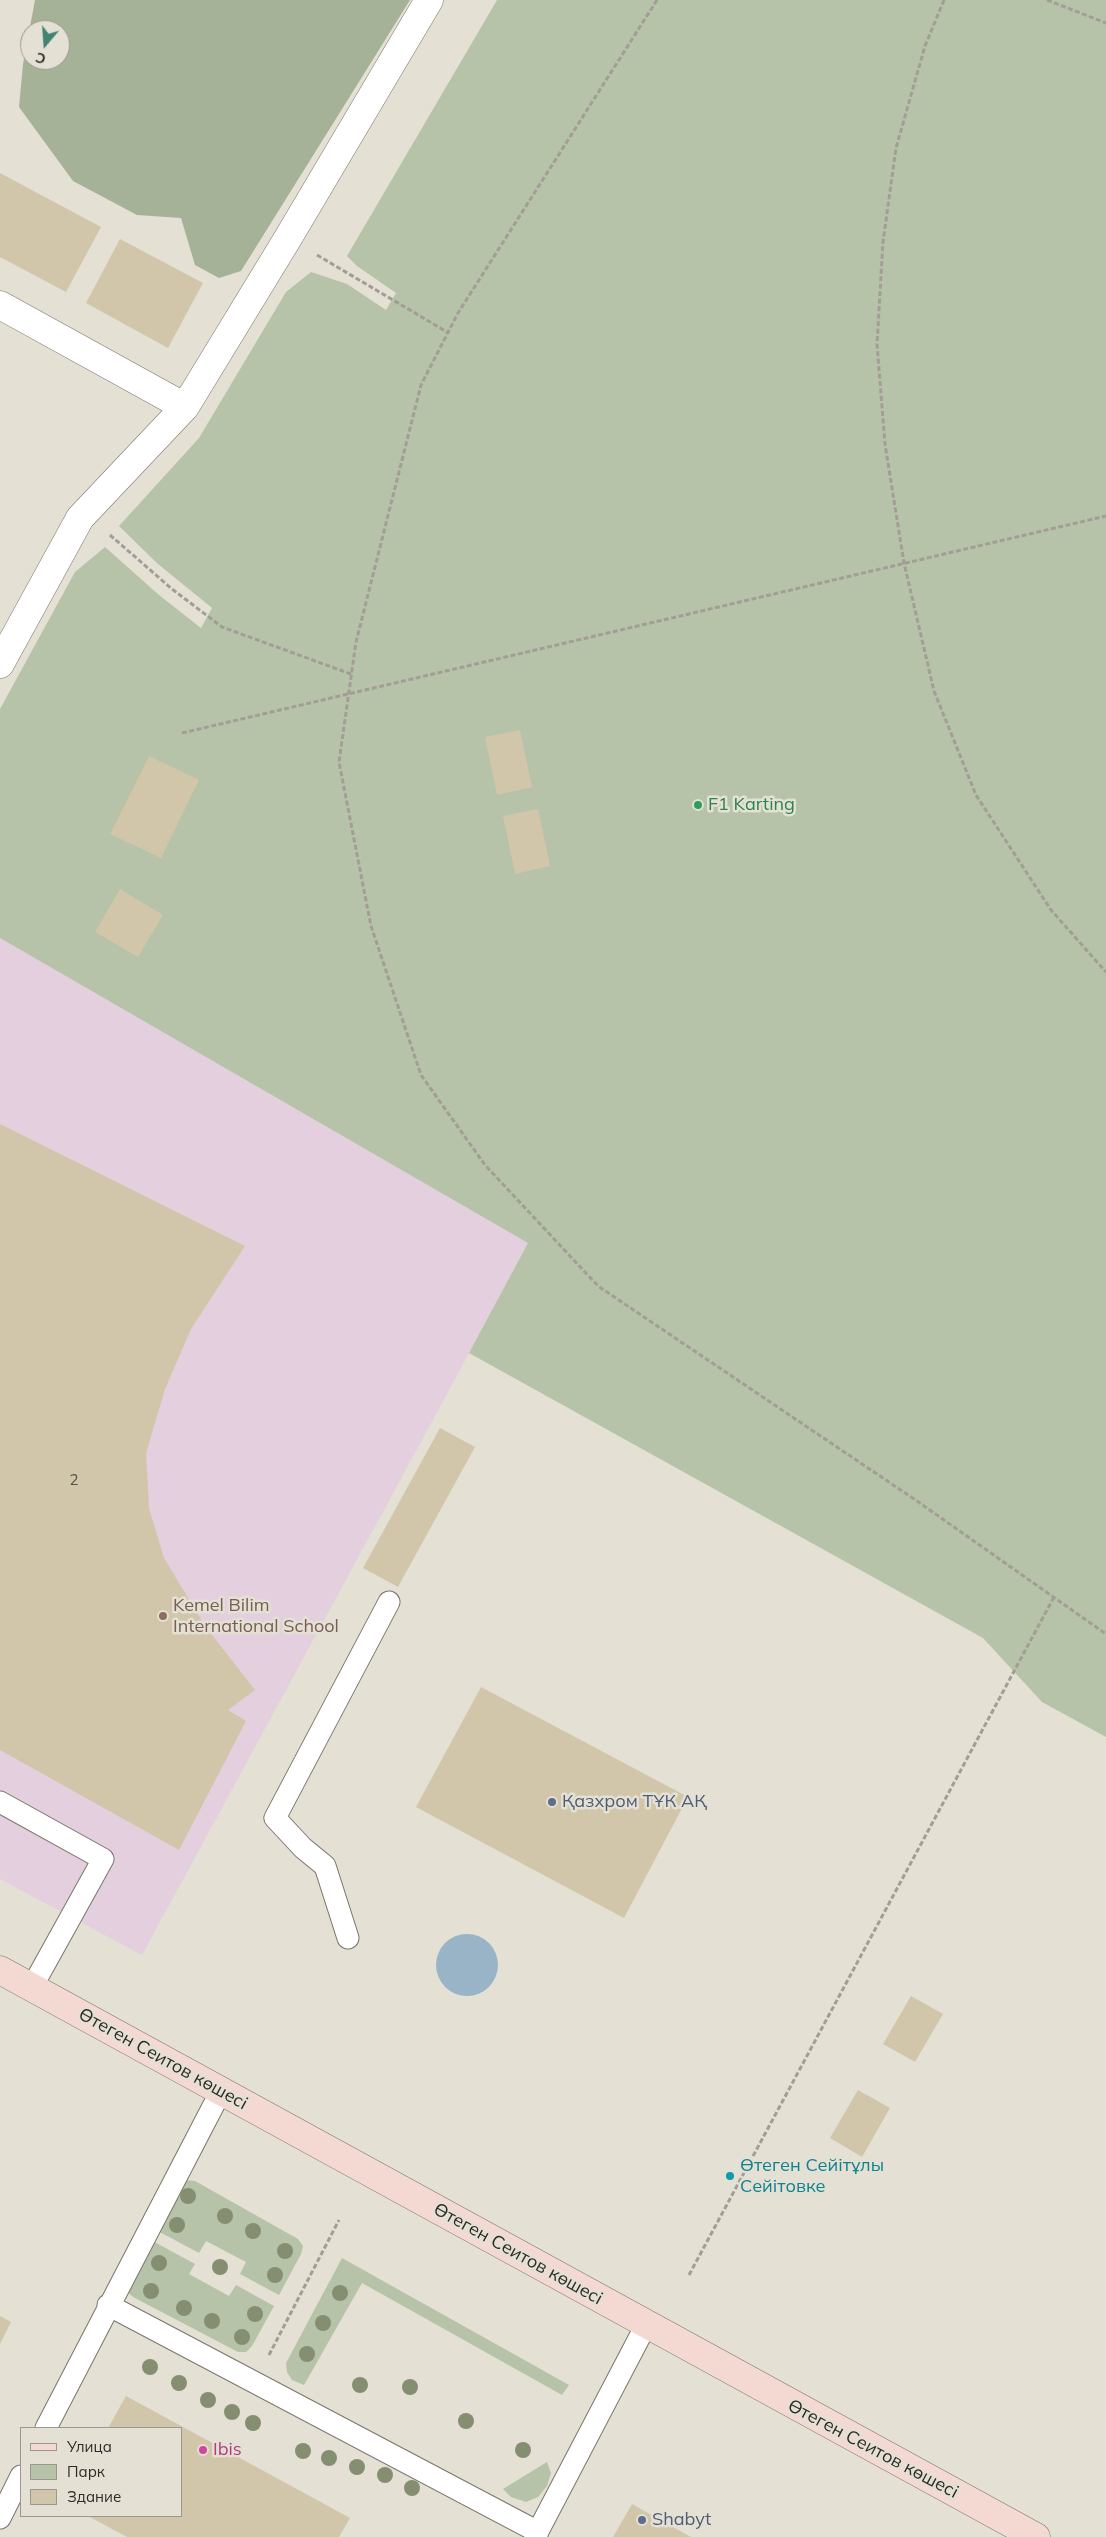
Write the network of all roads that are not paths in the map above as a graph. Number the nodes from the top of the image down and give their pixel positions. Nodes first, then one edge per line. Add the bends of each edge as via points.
1 (429, 0) edge
2 (0, 305) edge
3 (185, 407) junction
4 (0, 664) edge
5 (389, 1602) dead end
6 (0, 1802) edge
7 (348, 1938) dead end
8 (0, 1970) edge
9 (32, 1987) junction
10 (221, 2091) junction
11 (108, 2305) junction
12 (646, 2325) junction
13 (47, 2427) edge
14 (20, 2478) edge
15 (0, 2518) edge
16 (537, 2534) edge
17 (1036, 2537) edge

1 - 3 street
2 - 3 street
3 - 4 street via 76,526
5 - 7 lane via 275,1818 325,1866
6 - 9 lane via 103,1859
8 - 9 main road, Өтеген Сеитов көшесі
9 - 10 main road, Өтеген Сеитов көшесі
10 - 11 lane
10 - 12 main road, Өтеген Сеитов көшесі
11 - 13 lane
11 - 16 lane
12 - 16 lane
12 - 17 main road, Өтеген Сеитов көшесі
14 - 15 lane

